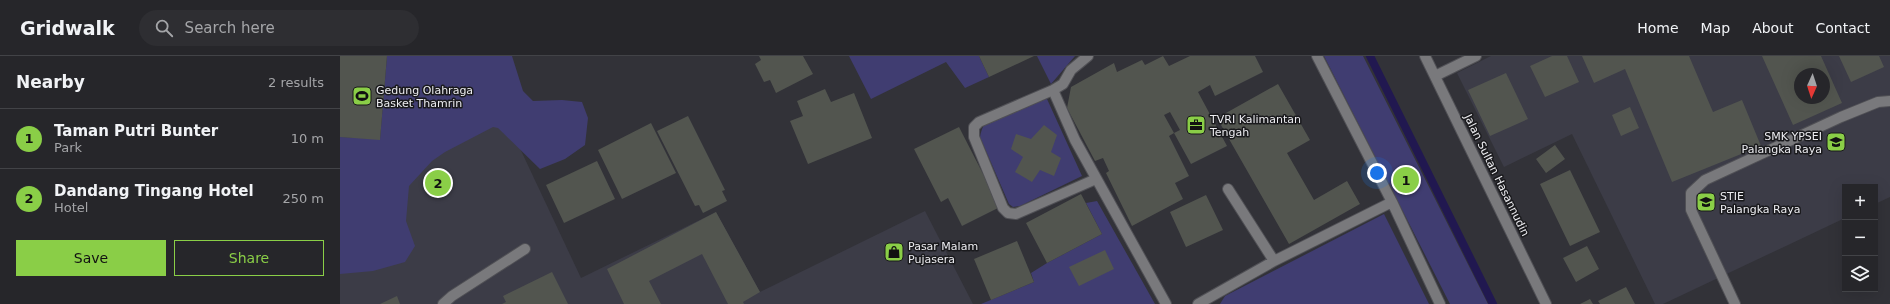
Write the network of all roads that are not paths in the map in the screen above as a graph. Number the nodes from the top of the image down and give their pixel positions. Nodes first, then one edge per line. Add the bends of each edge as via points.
1 (1088, 56) edge
2 (1317, 56) edge
3 (1426, 56) edge
4 (1476, 56) edge
5 (1435, 76) junction
6 (1053, 90) junction
7 (1890, 101) edge
8 (1096, 179) junction
9 (1228, 189) dead end
10 (1392, 202) junction
11 (525, 249) dead end
12 (1274, 261) junction
13 (443, 304) edge
14 (1166, 304) edge
15 (1198, 304) edge
16 (1440, 304) edge
17 (1546, 304) edge
18 (1735, 304) edge

1 - 6 street via 1071,70 1063,84
2 - 10 street
3 - 5 street, Jalan Sultan Hasannudin
4 - 5 street
5 - 17 street, Jalan Sultan Hasannudin
6 - 8 street
6 - 8 street via 979,122 974,127 974,137 1003,208 1008,213 1016,214
7 - 18 street via 1878,102 1841,117 1705,180 1691,193 1691,210
8 - 14 street
9 - 12 street
10 - 12 street
10 - 16 street
11 - 13 street
12 - 15 street

